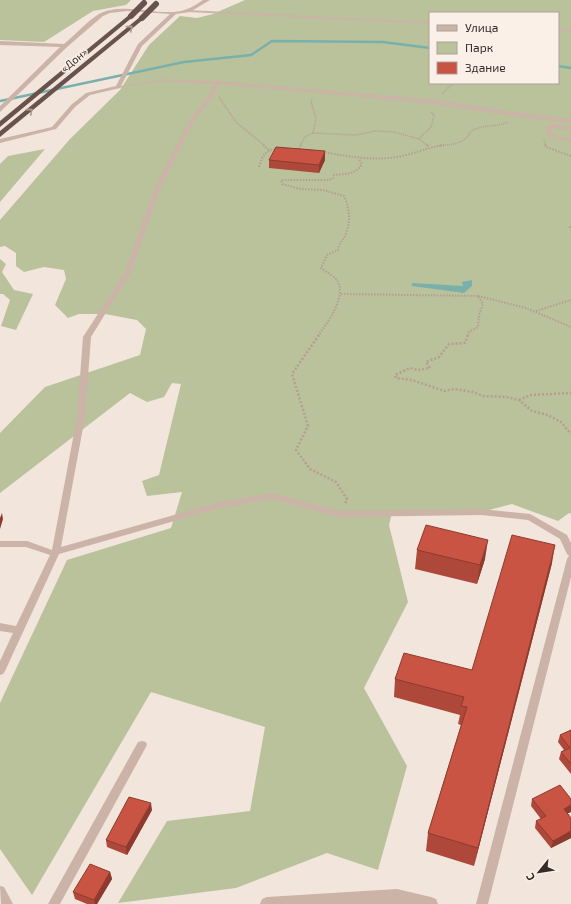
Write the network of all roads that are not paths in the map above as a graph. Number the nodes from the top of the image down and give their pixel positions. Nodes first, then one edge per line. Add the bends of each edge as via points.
1 (207, 0) edge
2 (146, 2) edge
3 (158, 2) edge
4 (188, 11) junction
5 (174, 13) junction
6 (429, 24) edge
7 (559, 30) edge
8 (571, 31) edge
9 (0, 43) edge
10 (64, 46) junction
11 (218, 82) junction
12 (118, 87) junction
13 (0, 110) edge
14 (571, 121) edge
15 (1, 124) edge
16 (571, 129) edge
17 (0, 135) edge
18 (571, 140) edge
19 (0, 141) edge
20 (0, 544) edge
21 (55, 553) junction
22 (571, 554) edge
23 (571, 559) edge
24 (0, 627) edge
25 (19, 630) junction
26 (0, 671) edge
27 (142, 745) dead end
28 (0, 891) edge
29 (8, 904) edge
30 (54, 904) edge
31 (267, 904) edge
32 (432, 904) edge
33 (482, 904) edge

1 - 4 street
2 - 15 highway, «Дон», bridge
17 -> 3 highway, «Дон», bridge
4 - 5 street
4 - 6 lane
5 - 10 street via 122,10 107,12
5 - 12 street via 140,45
7 - 8 lane
9 - 10 street
10 - 13 street
11 - 12 lane via 161,80
11 - 14 lane via 436,102
11 - 21 lane via 194,119 158,187 128,272 87,338 81,416
12 - 19 street via 88,94 54,128
16 - 18 lane via 554,126 548,128 549,133 558,138
20 - 21 lane via 28,544
21 - 22 lane via 220,505 271,496 340,514 481,512 530,517 564,537
21 - 25 lane
23 - 33 lane
24 - 25 lane
25 - 26 lane
27 - 30 lane
28 - 29 lane
31 - 32 street via 397,896

